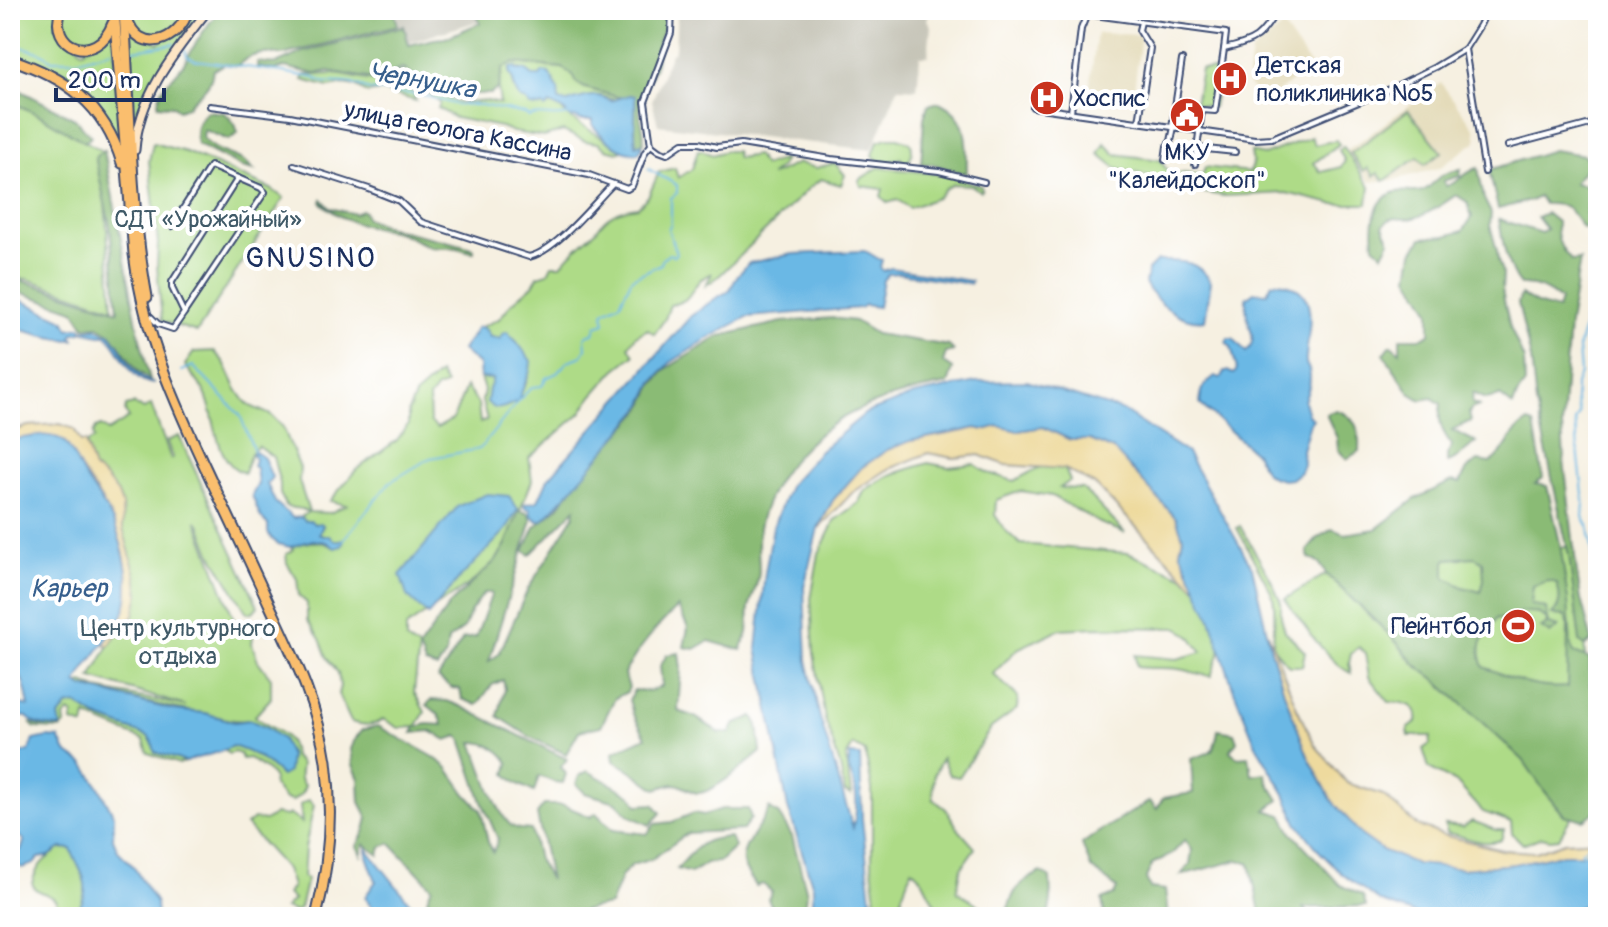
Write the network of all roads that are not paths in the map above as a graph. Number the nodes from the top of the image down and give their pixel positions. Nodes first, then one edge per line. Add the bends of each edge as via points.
1 (61, 10) edge
2 (188, 10) edge
3 (208, 10) edge
4 (672, 10) edge
5 (1277, 10) edge
6 (1487, 10) edge
7 (119, 11) edge
8 (1141, 22) junction
9 (1224, 49) junction
10 (1465, 49) junction
11 (10, 59) edge
12 (1182, 60) dead end
13 (210, 106) dead end
14 (1033, 107) dead end
15 (1071, 112) junction
16 (1139, 122) junction
17 (1598, 122) edge
18 (1173, 127) junction
19 (1198, 131) junction
20 (651, 145) junction
21 (1508, 146) dead end
22 (1197, 148) junction
23 (1235, 152) dead end
24 (1165, 160) dead end
25 (1195, 164) dead end
26 (294, 165) dead end
27 (1485, 172) dead end
28 (238, 178) junction
29 (984, 182) dead end
30 (613, 184) junction
31 (131, 189) junction
32 (172, 226) dead end
33 (184, 313) junction
34 (151, 317) junction
35 (319, 917) edge

1 - 7 highway via 58,24 63,37 85,49 105,38
2 - 7 highway via 177,31 158,40 137,36
3 - 31 main road via 149,95 135,142
4 - 20 street via 671,33 645,102
5 - 9 street via 1262,34
6 - 10 street
7 - 31 highway
8 - 9 street via 1226,33
8 - 15 street via 1087,14
8 - 16 street via 1139,30 1150,48
9 - 19 street via 1215,111 1202,110
10 - 19 street via 1390,89 1272,138
10 - 27 street
11 - 31 highway via 55,76 88,102 112,136
12 - 18 street
13 - 30 street, улица геолога Кассина via 306,119
14 - 15 street
15 - 16 street
16 - 18 street
17 - 21 street
18 - 19 street
18 - 24 street
19 - 22 street
20 - 29 street via 667,154 683,143 741,144
20 - 30 street via 632,186
22 - 23 street
22 - 25 street
26 - 30 street via 399,201 421,222 529,257 558,240
28 - 32 street via 210,166
28 - 33 street via 172,282
28 - 33 street via 265,192
31 - 34 highway
31 - 35 highway via 137,274 165,378 314,710 330,792
33 - 34 street via 173,329
34 - 35 highway via 179,397 319,708 336,807 333,856

